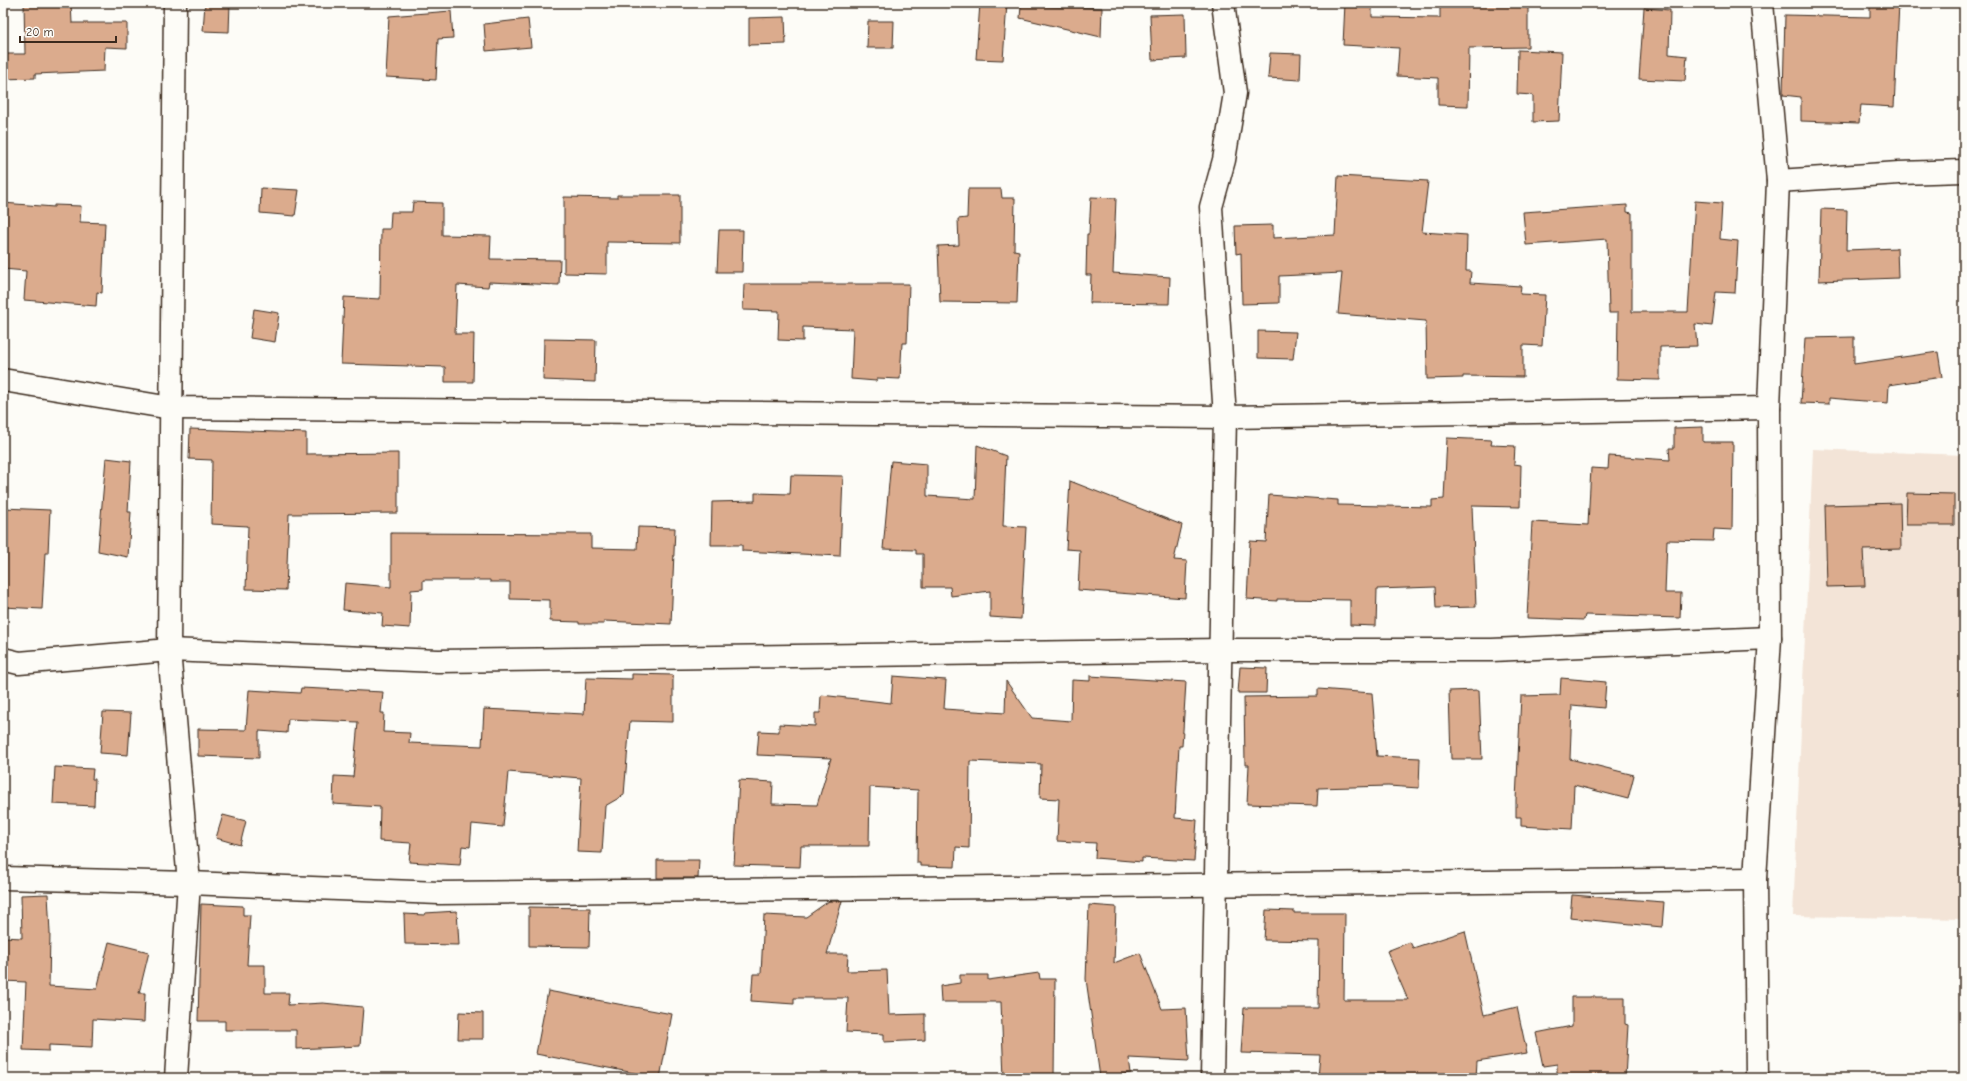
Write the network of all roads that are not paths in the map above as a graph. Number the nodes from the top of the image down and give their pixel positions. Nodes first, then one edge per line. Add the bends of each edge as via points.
1 (175, 3) edge
2 (1223, 3) edge
3 (1762, 3) edge
4 (1964, 171) edge
5 (1778, 181) junction
6 (3, 380) edge
7 (171, 408) junction
8 (1769, 408) junction
9 (1226, 417) junction
10 (1770, 638) junction
11 (168, 650) junction
12 (8, 664) edge
13 (3, 878) edge
14 (1755, 879) junction
15 (189, 883) junction
16 (176, 1078) edge
17 (1212, 1078) edge
18 (1757, 1078) edge

1 - 7 street
2 - 9 street via 1235,93 1224,160 1211,207
3 - 5 street
4 - 5 street
5 - 8 street
6 - 7 street
7 - 9 street
7 - 11 street
8 - 9 street
8 - 10 street
9 - 17 street
10 - 11 street via 1492,650 1221,650 438,661
10 - 14 street
11 - 12 street
11 - 15 street
13 - 15 street
14 - 15 street via 439,893
14 - 18 street
15 - 16 street

